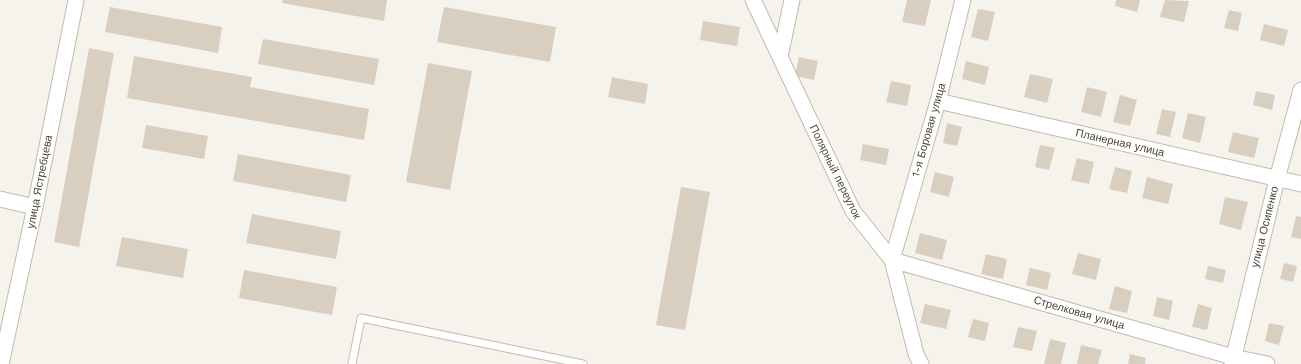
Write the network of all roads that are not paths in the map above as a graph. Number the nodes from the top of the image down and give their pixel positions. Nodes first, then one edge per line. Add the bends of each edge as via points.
1 (76, 0) edge
2 (753, 0) edge
3 (792, 0) edge
4 (963, 0) edge
5 (780, 57) junction
6 (1301, 90) edge
7 (938, 100) junction
8 (1277, 179) junction
9 (1301, 184) edge
10 (0, 199) edge
11 (35, 207) junction
12 (892, 260) junction
13 (2, 357) edge
14 (1232, 360) edge
15 (352, 364) edge
16 (583, 364) edge
17 (921, 364) edge
18 (1267, 364) edge

1 - 11 street, улица Ястребцева
2 - 5 street, Полярный переулок
3 - 5 street
4 - 7 street, 1-я Боровая улица
5 - 12 street, Полярный переулок via 853,211
6 - 8 street, улица Осипенко
7 - 8 street, Планерная улица
7 - 12 street, 1-я Боровая улица
8 - 9 street, Планерная улица
8 - 14 street, улица Осипенко
10 - 11 street
11 - 13 street, улица Ястребцева
12 - 14 street, Стрелковая улица
12 - 17 street, Полярный переулок via 916,354
14 - 18 street, Стрелковая улица
15 - 16 lane via 361,318

